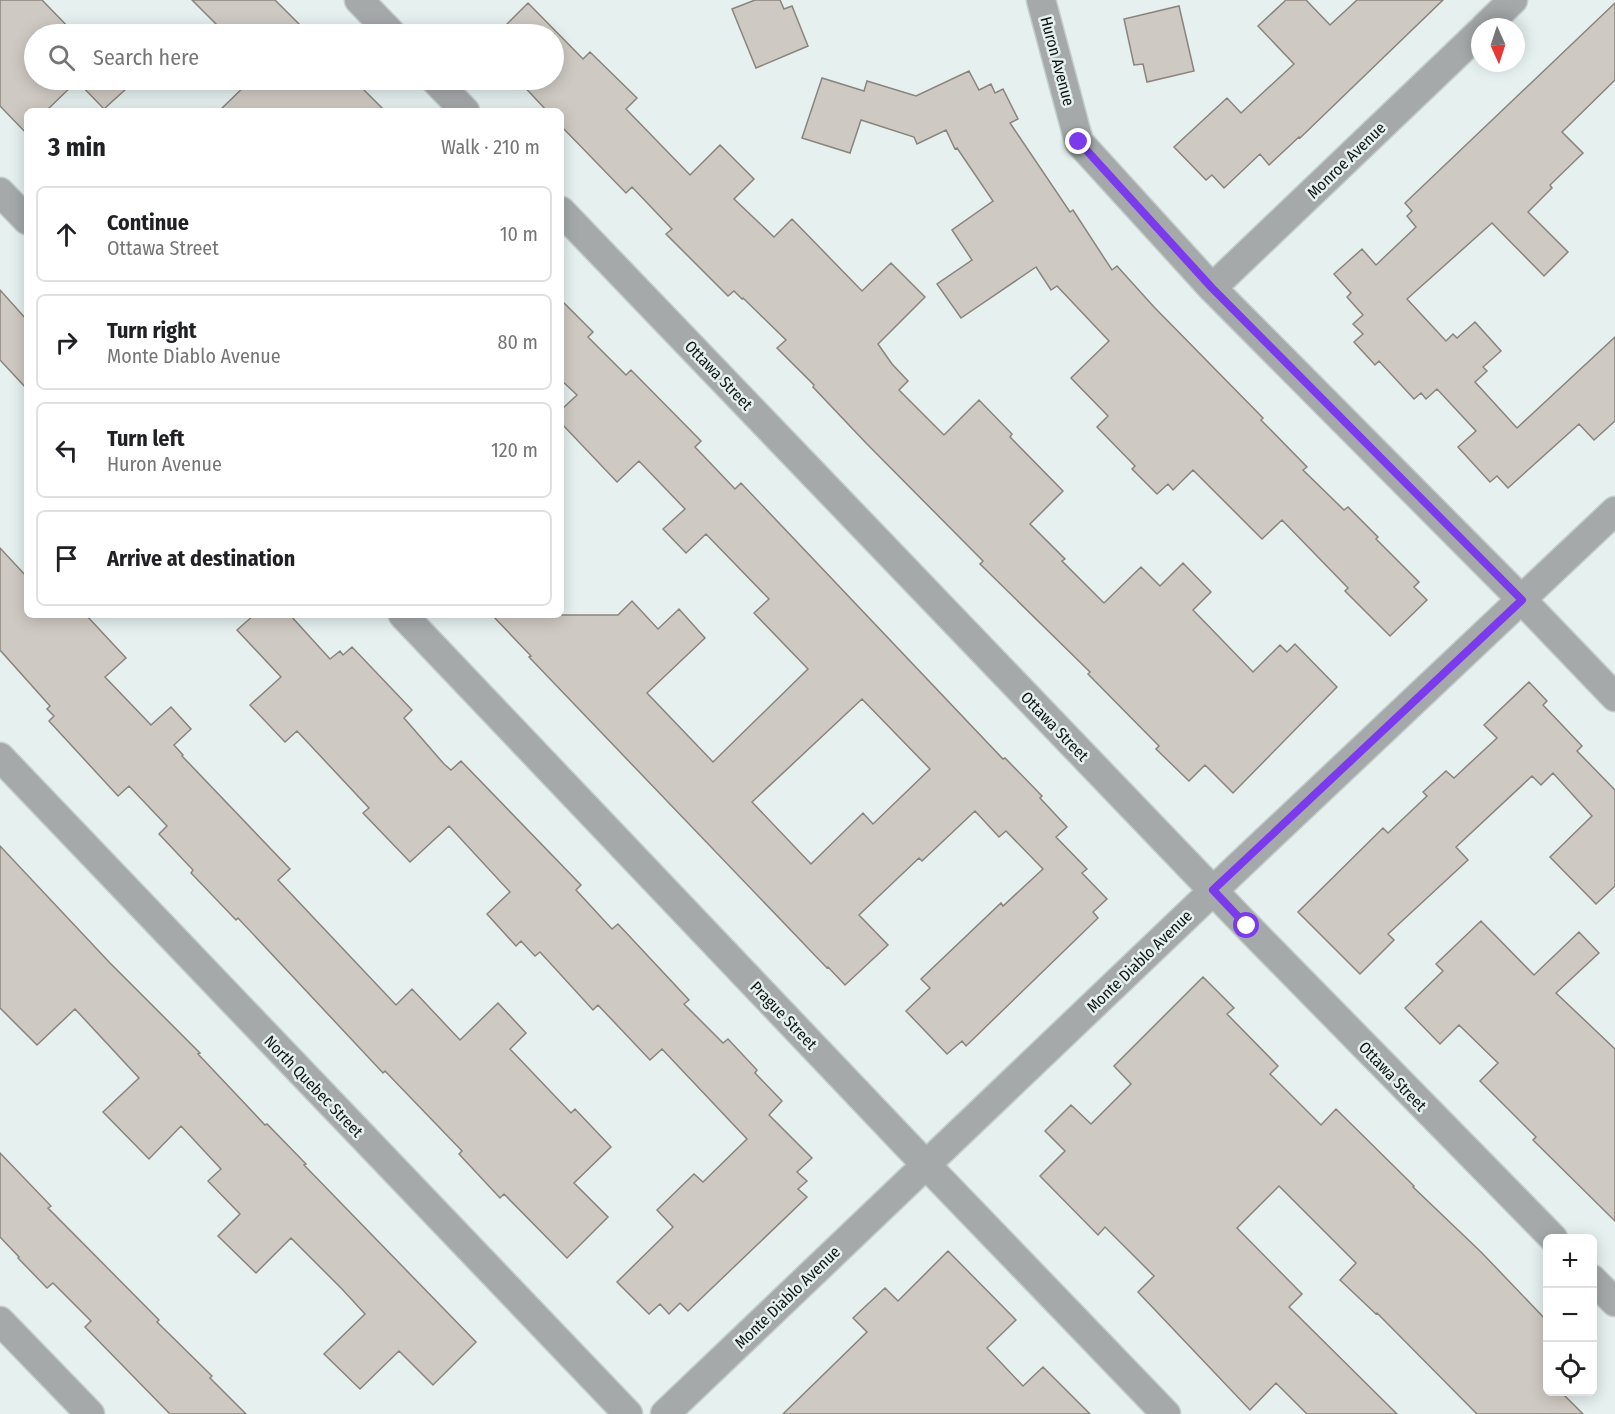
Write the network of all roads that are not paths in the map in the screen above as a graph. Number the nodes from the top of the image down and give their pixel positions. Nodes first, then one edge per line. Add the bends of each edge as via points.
1 (359, 0) edge
2 (1041, 0) edge
3 (1513, 0) edge
4 (1494, 18) edge
5 (382, 24) edge
6 (1471, 41) edge
7 (445, 90) edge
8 (462, 108) edge
9 (0, 192) edge
10 (564, 214) edge
11 (24, 217) edge
12 (1212, 288) junction
13 (1615, 511) edge
14 (1522, 600) junction
15 (406, 618) edge
16 (1615, 697) edge
17 (0, 757) edge
18 (1213, 890) junction
19 (926, 1165) junction
20 (1548, 1234) edge
21 (1597, 1283) edge
22 (1615, 1302) edge
23 (0, 1321) edge
24 (90, 1414) edge
25 (628, 1414) edge
26 (665, 1414) edge
27 (1166, 1414) edge

1 - 5 street
2 - 12 street, Huron Avenue via 1079,142
3 - 4 street
6 - 12 street, Monroe Avenue
7 - 8 street
9 - 11 street
10 - 18 street, Ottawa Street
12 - 14 street, Huron Avenue
13 - 14 street, Monte Diablo Avenue
14 - 16 street, Huron Avenue
14 - 18 street, Monte Diablo Avenue
15 - 19 street, Prague Street
17 - 25 street, North Quebec Street
18 - 19 street, Monte Diablo Avenue
18 - 20 street, Ottawa Street
19 - 26 street, Monte Diablo Avenue
19 - 27 street, Prague Street
21 - 22 street
23 - 24 street

